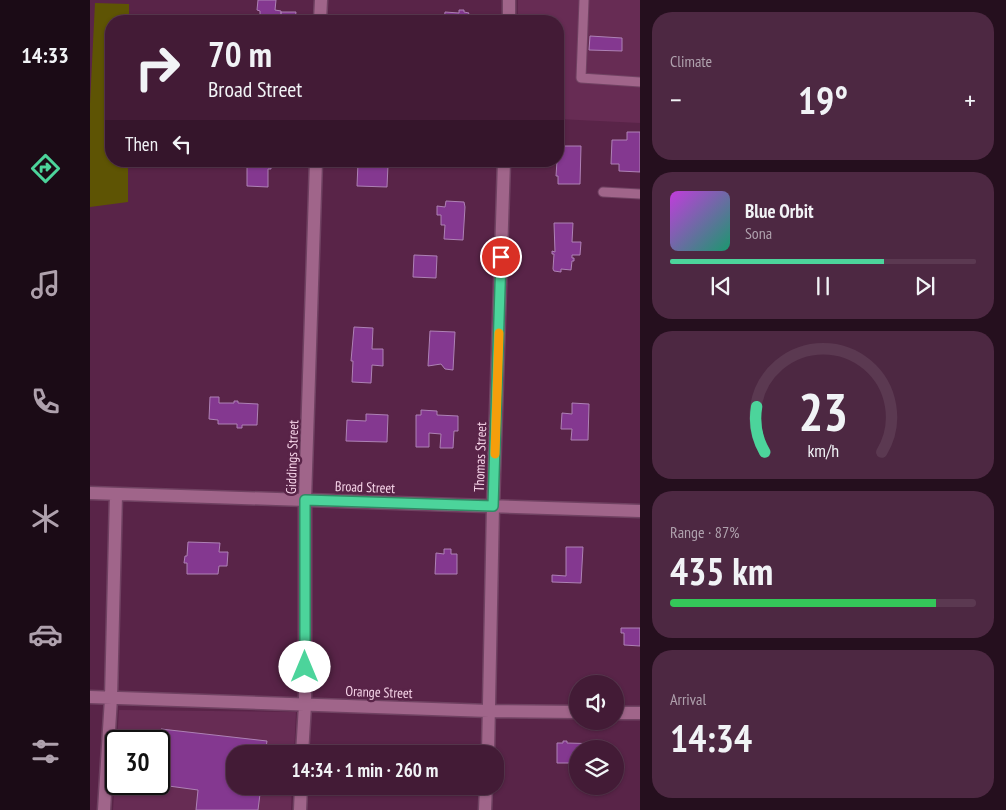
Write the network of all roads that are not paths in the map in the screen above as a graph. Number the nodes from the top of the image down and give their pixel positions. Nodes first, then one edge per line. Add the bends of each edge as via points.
1 (321, 0) edge
2 (510, 0) edge
3 (584, 0) edge
4 (320, 15) edge
5 (509, 15) edge
6 (640, 82) edge
7 (316, 167) edge
8 (504, 167) edge
9 (603, 192) dead end
10 (640, 194) edge
11 (90, 493) edge
12 (116, 494) junction
13 (305, 500) junction
14 (493, 506) junction
15 (640, 511) edge
16 (90, 697) edge
17 (111, 698) junction
18 (305, 704) junction
19 (489, 711) junction
20 (569, 712) edge
21 (624, 713) edge
22 (640, 713) edge
23 (303, 745) edge
24 (488, 745) edge
25 (301, 795) edge
26 (486, 795) edge
27 (104, 810) edge
28 (300, 810) edge
29 (485, 810) edge

1 - 4 street
2 - 5 street
3 - 6 lane via 581,78
7 - 13 street, Giddings Street
8 - 14 street, Thomas Street
9 - 10 lane
11 - 12 street, Broad Street
12 - 13 street, Broad Street
12 - 17 street
13 - 14 street, Broad Street
13 - 18 street, Giddings Street
14 - 15 street, Broad Street
14 - 19 street, Thomas Street
16 - 17 street, Orange Street
17 - 18 street, Orange Street
17 - 27 street
18 - 19 street, Orange Street
18 - 23 street, Giddings Street
19 - 20 street, Orange Street
19 - 24 street, Thomas Street
21 - 22 street
25 - 28 street
26 - 29 street

